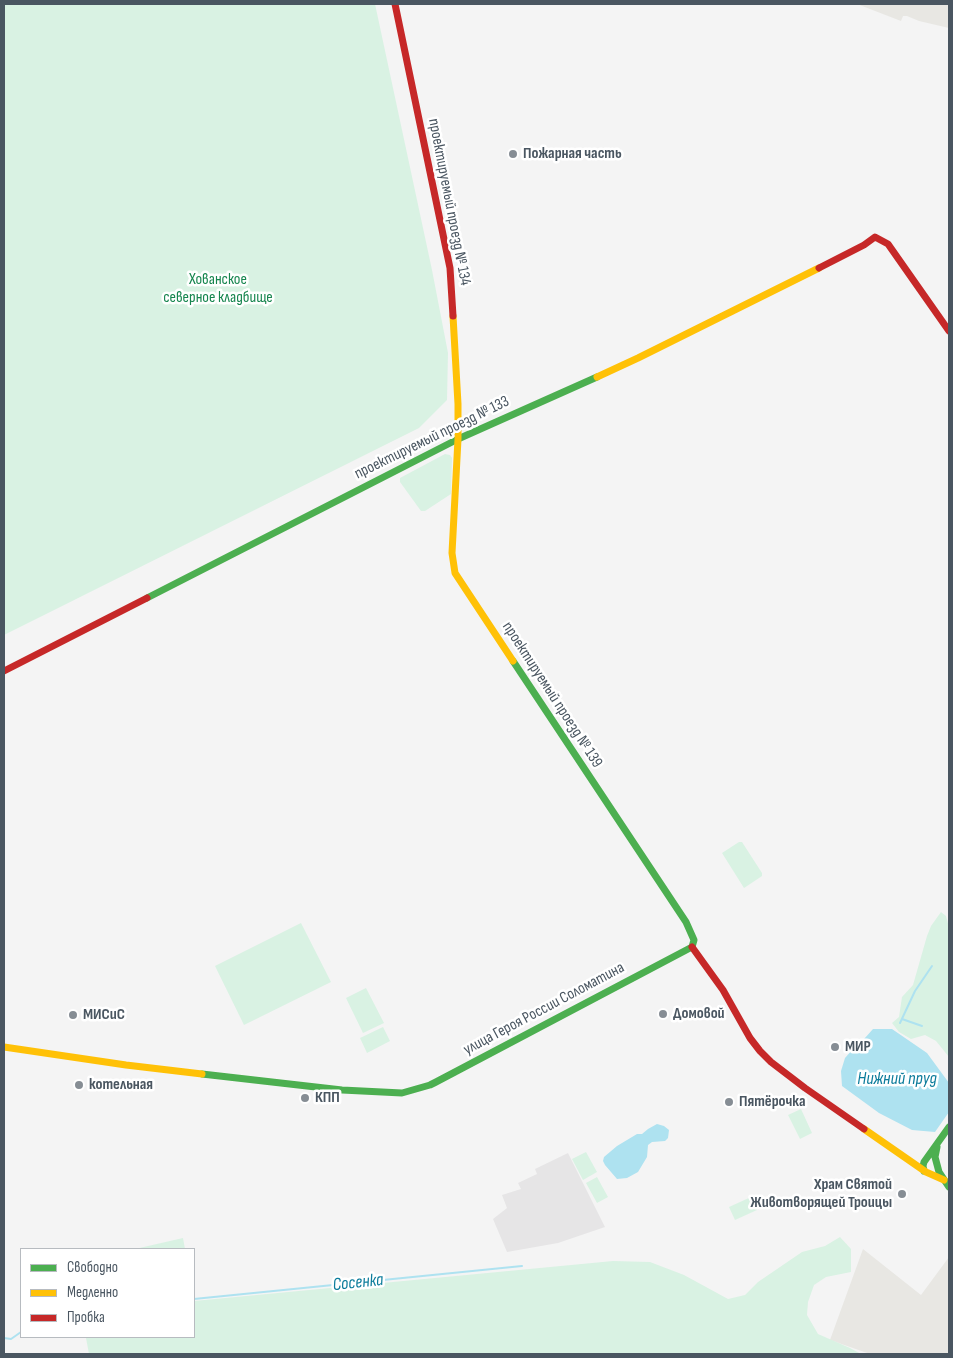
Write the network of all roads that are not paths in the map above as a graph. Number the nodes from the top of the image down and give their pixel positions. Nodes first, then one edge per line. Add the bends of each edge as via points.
1 (395, 4) edge
2 (949, 331) edge
3 (458, 438) junction
4 (4, 671) edge
5 (692, 947) junction
6 (4, 1047) edge
7 (949, 1127) edge
8 (938, 1144) junction
9 (904, 1156) junction
10 (925, 1161) junction
11 (937, 1163) junction
12 (927, 1172) junction
13 (944, 1180) junction
14 (949, 1187) edge

1 - 3 street, проектируемый проезд № 134 via 450,268
2 - 3 street, проектируемый проезд № 133 via 888,244 875,237 742,308
3 - 4 street, проектируемый проезд № 133
3 - 5 street, проектируемый проезд № 139 via 452,552 455,572 686,922 694,940
5 - 6 street, улица Героя России Соломатина via 436,1082 402,1094 342,1090
5 - 9 street via 724,990 750,1038 771,1062
7 - 8 street
8 - 10 street
8 - 11 street via 935,1152
9 - 10 street via 916,1162
9 - 12 street
10 - 11 street via 932,1159
10 - 12 street via 923,1166
11 - 12 street via 936,1170
11 - 13 street
12 - 13 street
13 - 14 street

